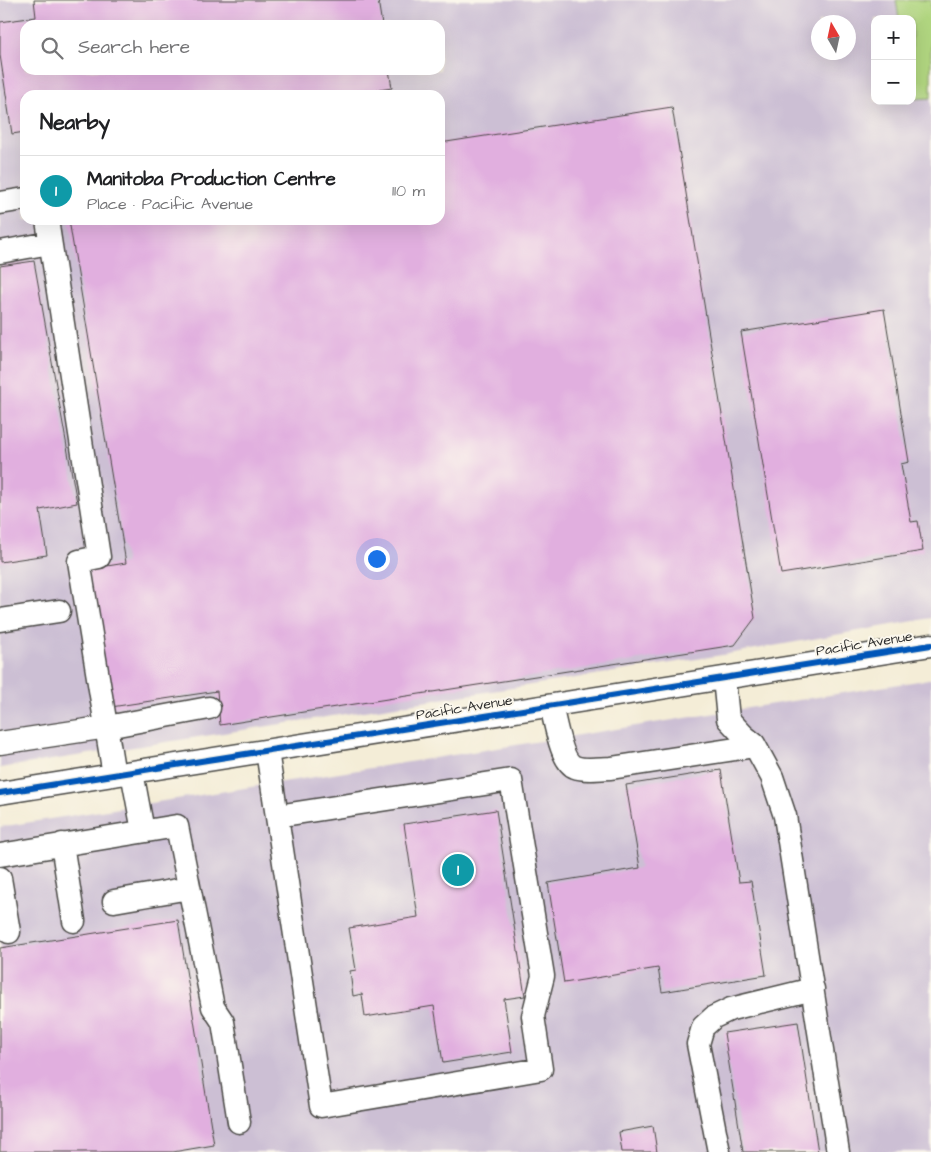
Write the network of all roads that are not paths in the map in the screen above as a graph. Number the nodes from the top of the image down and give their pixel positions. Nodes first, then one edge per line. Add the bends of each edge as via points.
1 (20, 199) edge
2 (0, 203) edge
3 (48, 225) edge
4 (50, 243) junction
5 (0, 252) edge
6 (59, 611) dead end
7 (0, 620) edge
8 (931, 646) edge
9 (724, 678) junction
10 (551, 706) junction
11 (208, 708) dead end
12 (107, 727) junction
13 (0, 743) edge
14 (755, 746) junction
15 (267, 751) junction
16 (123, 773) junction
17 (0, 793) edge
18 (277, 816) junction
19 (143, 831) junction
20 (62, 844) junction
21 (0, 855) edge
22 (0, 878) edge
23 (189, 888) junction
24 (114, 901) dead end
25 (74, 921) dead end
26 (9, 932) dead end
27 (812, 989) junction
28 (239, 1122) dead end
29 (718, 1152) edge
30 (838, 1152) edge

1 - 2 street
3 - 4 street
4 - 5 street
4 - 12 street via 99,557 79,560
6 - 7 street
8 - 9 street, Pacific Avenue
9 - 10 street, Pacific Avenue
9 - 14 street via 728,719
10 - 14 street via 565,758 575,767 611,768
10 - 15 street, Pacific Avenue
11 - 12 street
12 - 13 street
12 - 16 street
14 - 27 street via 772,777 785,816
15 - 16 street, Pacific Avenue
15 - 18 street
16 - 17 street, Pacific Avenue
16 - 19 street
18 - 18 street via 321,1106 541,1069 533,1016 543,976 511,780
19 - 20 street
19 - 23 street via 177,826
20 - 21 street
20 - 25 street
22 - 26 street
23 - 24 street
23 - 28 street via 214,1007 223,1022
27 - 29 street via 731,1009 714,1016 703,1027 698,1044
27 - 30 street

